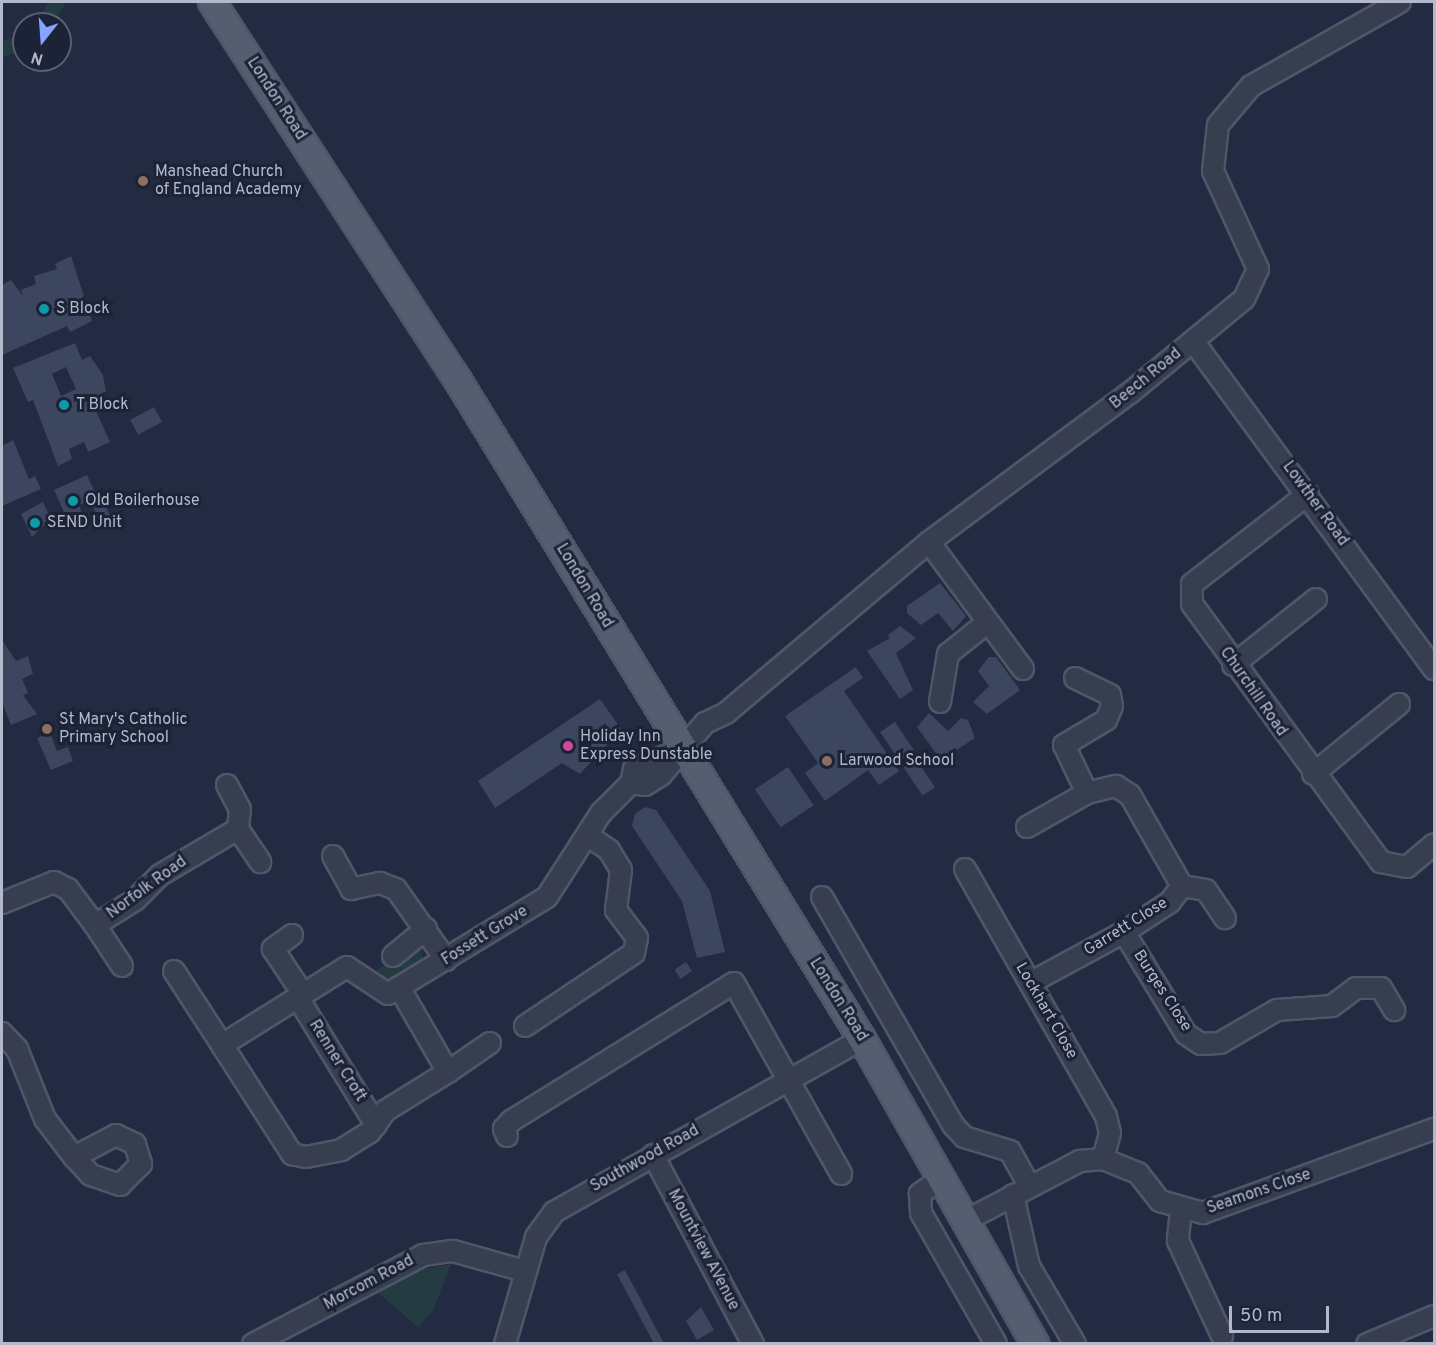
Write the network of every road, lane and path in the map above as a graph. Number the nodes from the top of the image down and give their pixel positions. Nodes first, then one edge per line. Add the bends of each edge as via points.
1 (213, 2) edge
2 (1400, 2) edge
3 (1193, 341) junction
4 (1308, 494) junction
5 (929, 542) junction
6 (1316, 599) dead end
7 (988, 622) junction
8 (1233, 664) junction
9 (1023, 669) dead end
10 (1434, 669) edge
11 (1075, 678) dead end
12 (940, 702) dead end
13 (1399, 704) dead end
14 (681, 749) junction
15 (1313, 774) junction
16 (227, 784) dead end
17 (1087, 793) junction
18 (1027, 827) dead end
19 (238, 829) junction
20 (588, 836) junction
21 (1434, 844) edge
22 (333, 856) dead end
23 (260, 862) dead end
24 (964, 869) dead end
25 (1182, 886) junction
26 (822, 897) dead end
27 (2, 903) edge
28 (1225, 918) dead end
29 (95, 925) junction
30 (426, 929) junction
31 (1124, 932) junction
32 (292, 935) dead end
33 (393, 956) dead end
34 (446, 960) junction
35 (122, 966) dead end
36 (174, 972) dead end
37 (1030, 983) junction
38 (399, 987) junction
39 (300, 996) junction
40 (1394, 1010) dead end
41 (525, 1026) dead end
42 (2, 1033) edge
43 (862, 1039) junction
44 (490, 1043) dead end
45 (222, 1045) junction
46 (448, 1072) junction
47 (786, 1081) junction
48 (376, 1125) junction
49 (1434, 1129) edge
50 (507, 1136) dead end
51 (653, 1155) junction
52 (74, 1157) dead end
53 (1103, 1159) junction
54 (841, 1174) dead end
55 (939, 1180) junction
56 (1021, 1190) junction
57 (1181, 1210) junction
58 (965, 1221) junction
59 (525, 1271) junction
60 (1434, 1316) edge
61 (1222, 1336) dead end
62 (253, 1344) edge
63 (504, 1344) edge
64 (753, 1344) edge
65 (996, 1344) edge
66 (1035, 1344) edge
67 (1075, 1344) edge
68 (1366, 1344) edge

1 - 14 main road, London Road via 454,374
2 - 3 street, Beech Road via 1251,86 1218,125 1213,171 1258,269 1244,299
3 - 4 street, Lowther Road
3 - 5 street, Beech Road
4 - 8 street, Churchill Road via 1192,584 1192,604
4 - 10 street, Lowther Road
5 - 7 street
5 - 14 street, Beech Road via 726,713 705,723
6 - 8 street
7 - 9 street
7 - 12 street via 948,654
8 - 15 street, Churchill Road
11 - 17 street via 1110,695 1112,706 1106,720 1065,745
13 - 15 street
14 - 20 street, Fossett Grove via 634,770 631,783 601,813
14 - 43 main road, London Road
15 - 21 street, Churchill Road via 1381,862 1407,867
16 - 19 street via 240,808
17 - 18 street, Garrett Close
17 - 25 street, Garrett Close via 1110,786 1130,795
19 - 23 street
19 - 29 street, Norfolk Road via 160,875 135,900
20 - 34 street, Fossett Grove via 547,897
20 - 41 street via 619,864 621,889 616,910 637,938 634,953
22 - 30 street via 351,889 389,885
24 - 37 street, Lockhart Close
25 - 28 street via 1206,890
25 - 31 street, Garrett Close via 1170,902
26 - 56 street via 953,1125 964,1137 1010,1151
27 - 29 street, Norfolk Road via 54,882 68,889
29 - 35 street
30 - 33 street
30 - 34 street
31 - 37 street, Garrett Close
31 - 40 street, Burges Close via 1186,1034 1201,1044 1220,1042 1277,1010 1332,1006 1356,988 1381,988
32 - 39 street via 273,949
34 - 38 street, Fossett Grove
36 - 45 street
37 - 53 street, Lockhart Close via 1106,1116 1110,1133
38 - 39 street via 378,992 359,970 347,967
38 - 46 street
39 - 45 street
39 - 48 street, Renner Croft
42 - 52 street via 17,1050 35,1103
43 - 47 street, Southwood Road
43 - 55 main road, London Road
44 - 46 street
45 - 48 street via 292,1154 306,1157 341,1150
46 - 48 street via 385,1111
47 - 50 street via 739,988 724,985 511,1121
47 - 51 street, Southwood Road
47 - 54 street
49 - 57 street, Seamons Close via 1216,1210
51 - 59 street, Southwood Road via 554,1212 536,1237
51 - 64 street, Mountview AVenue
53 - 56 street via 1080,1161
53 - 57 street, Seamons Close via 1138,1173 1160,1202
55 - 58 main road, London Road
55 - 65 street via 920,1194 921,1213
56 - 58 street
56 - 67 street via 1029,1266
57 - 61 street via 1178,1241
58 - 66 main road, London Road
59 - 62 street, Morcom Road via 453,1251 423,1254
59 - 63 street, Southwood Road
60 - 68 street

